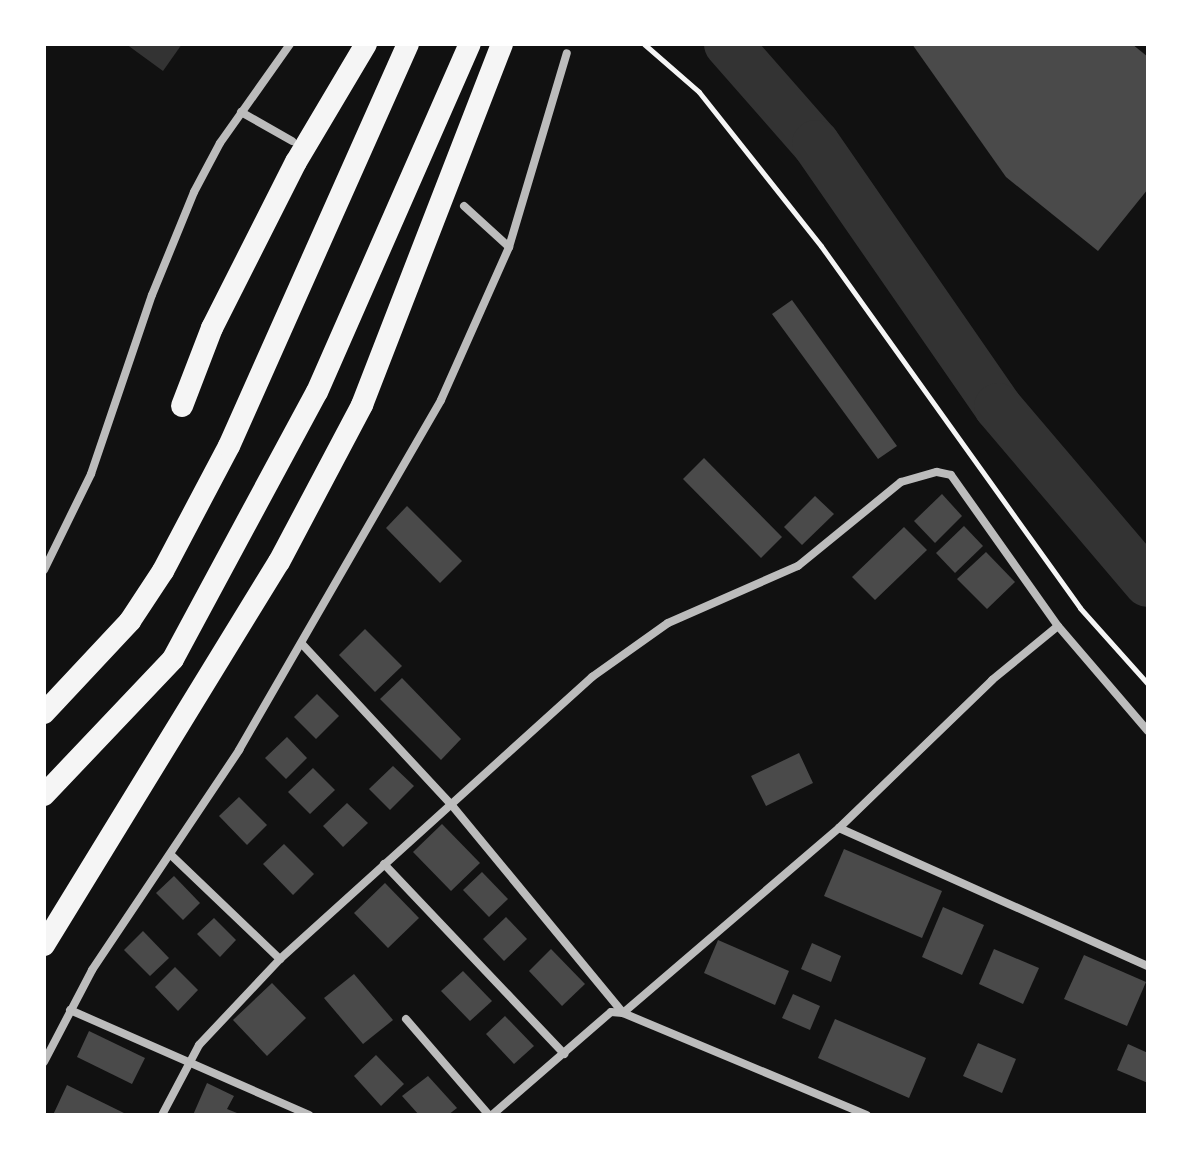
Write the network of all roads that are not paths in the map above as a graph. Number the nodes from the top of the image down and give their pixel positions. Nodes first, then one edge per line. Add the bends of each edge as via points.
1 (290, 44) edge
2 (366, 44) edge
3 (408, 44) edge
4 (470, 44) edge
5 (502, 44) edge
6 (567, 53) dead end
7 (241, 112) junction
8 (292, 141) dead end
9 (464, 206) dead end
10 (509, 247) junction
11 (182, 406) dead end
12 (44, 570) edge
13 (1058, 626) junction
14 (302, 644) junction
15 (44, 713) edge
16 (1148, 731) edge
17 (44, 795) edge
18 (450, 803) junction
19 (839, 828) junction
20 (171, 855) junction
21 (384, 864) junction
22 (44, 945) edge
23 (280, 959) junction
24 (1148, 966) edge
25 (70, 1010) junction
26 (623, 1013) junction
27 (406, 1019) dead end
28 (564, 1054) junction
29 (44, 1062) edge
30 (185, 1064) junction
31 (162, 1115) edge
32 (309, 1115) edge
33 (490, 1115) edge
34 (867, 1115) edge

1 - 7 street
2 - 11 highway via 296,162 212,328
3 - 15 highway via 229,446 163,571 130,621
4 - 17 highway via 317,392 173,659
5 - 22 highway via 362,405 279,562
6 - 10 street
7 - 8 street
7 - 12 street via 169,247 91,474
9 - 10 street
10 - 14 street via 441,400
13 - 16 street
13 - 18 street via 951,475 937,472 901,482 798,566 668,623 627,650
13 - 19 street via 992,680
14 - 18 street
14 - 20 street
18 - 21 street
18 - 26 street
19 - 24 street
19 - 26 street
20 - 23 street
20 - 25 street
21 - 23 street
21 - 28 street
23 - 30 street
25 - 29 street
25 - 30 street
26 - 28 street via 611,1012
26 - 34 street
27 - 33 street
28 - 33 street
30 - 31 street
30 - 32 street

